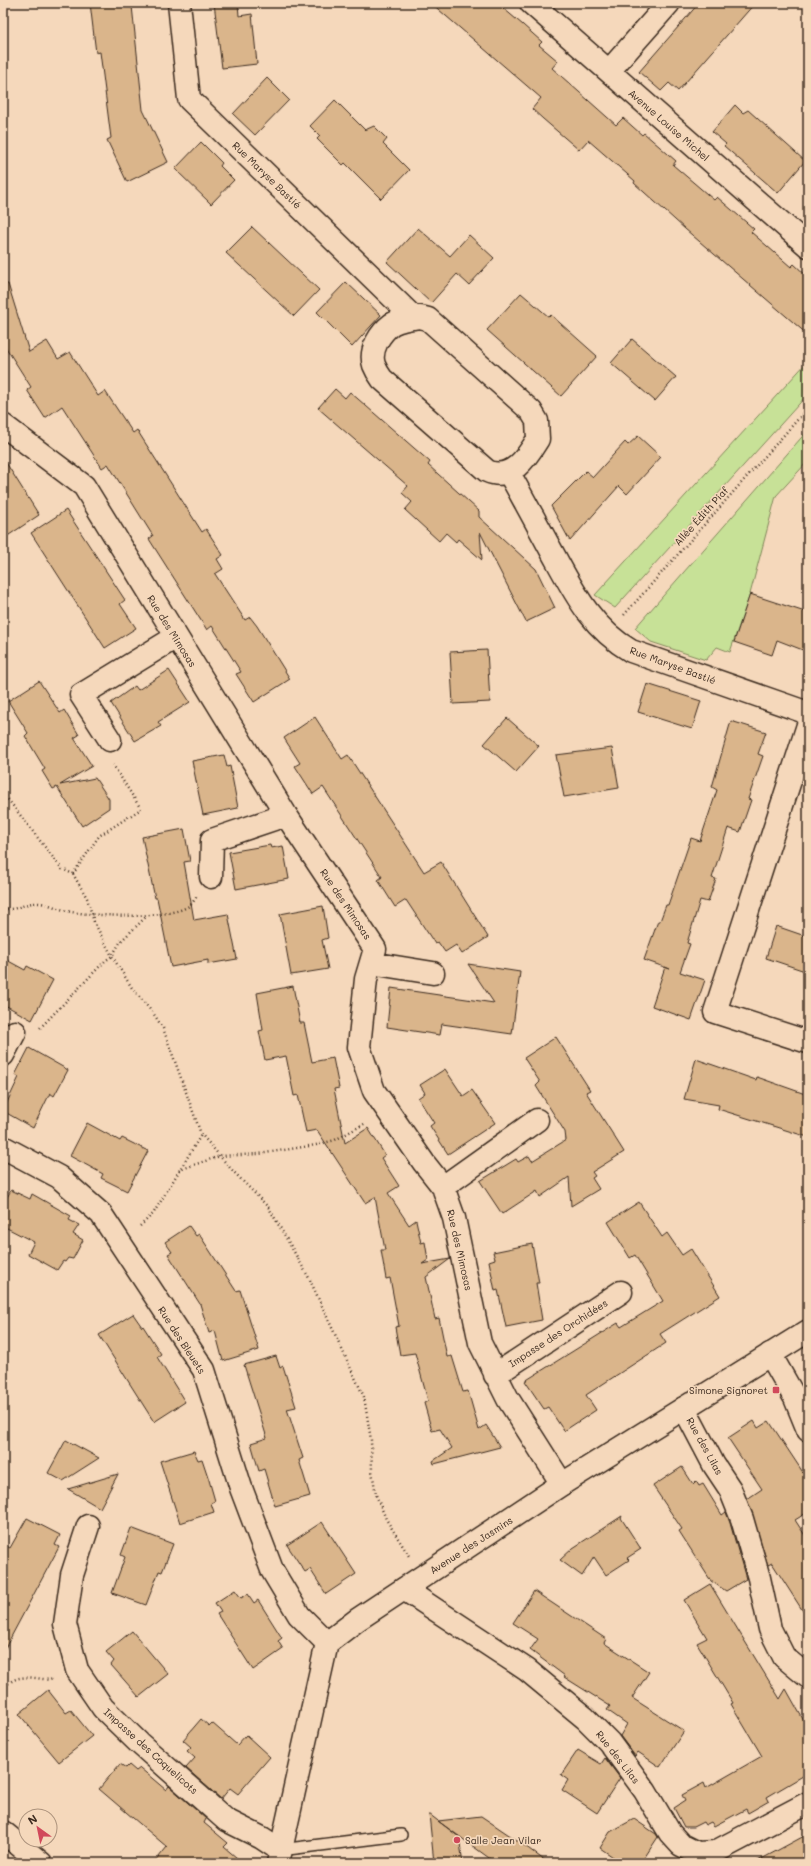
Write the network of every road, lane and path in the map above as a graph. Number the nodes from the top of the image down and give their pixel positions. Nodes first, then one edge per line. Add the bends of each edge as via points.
1 (179, 3) edge
2 (531, 3) edge
3 (669, 3) edge
4 (609, 72) junction
5 (808, 246) edge
6 (414, 318) junction
7 (808, 408) edge
8 (3, 425) edge
9 (509, 473) junction
10 (607, 634) junction
11 (176, 637) junction
12 (808, 713) edge
13 (808, 725) edge
14 (110, 740) joint
15 (3, 793) edge
16 (286, 816) junction
17 (74, 874) junction
18 (212, 877) joint
19 (3, 908) edge
20 (92, 914) junction
21 (147, 915) junction
22 (112, 956) junction
23 (371, 963) junction
24 (433, 973) dead end
25 (15, 1032) joint
26 (808, 1042) edge
27 (3, 1055) edge
28 (388, 1111) junction
29 (537, 1120) dead end
30 (201, 1134) junction
31 (3, 1147) edge
32 (220, 1156) junction
33 (179, 1170) junction
34 (443, 1187) junction
35 (122, 1248) junction
36 (621, 1292) dead end
37 (808, 1331) edge
38 (770, 1354) junction
39 (495, 1374) junction
40 (684, 1408) junction
41 (808, 1430) edge
42 (562, 1484) junction
43 (88, 1526) dead end
44 (424, 1576) junction
45 (404, 1589) junction
46 (327, 1643) junction
47 (77, 1670) junction
48 (808, 1677) edge
49 (3, 1690) edge
50 (808, 1803) edge
51 (3, 1832) edge
52 (401, 1836) dead end
53 (279, 1856) edge
54 (41, 1863) edge

1 - 6 street, Rue Maryse Bastié via 189,99
2 - 4 street, Avenue Louise Michel
3 - 4 street
4 - 5 street, Avenue Louise Michel
6 - 9 street, Rue Maryse Bastié via 428,319 531,411 537,421 538,439 522,461
6 - 9 street, Rue Maryse Bastié via 392,324 375,344 374,365 382,379 487,471 493,474
7 - 10 path, Allée Édith Piaf
8 - 11 street, Rue des Mimosas via 84,486
9 - 10 street, Rue Maryse Bastié via 577,597 591,618
10 - 12 street, Rue Maryse Bastié via 631,651
11 - 14 street via 81,695
11 - 16 street, Rue des Mimosas
13 - 26 street via 716,1012
14 - 17 path via 109,758 141,809 99,836
15 - 17 path via 62,869
16 - 18 street via 212,840
16 - 23 street, Rue des Mimosas via 375,949
17 - 20 path via 87,898
18 - 21 path via 190,906 164,914
19 - 20 path via 10,910 36,903 70,912
20 - 21 path
20 - 22 path
21 - 22 path via 121,941
22 - 25 path via 37,1031
22 - 30 path via 132,988 163,1028
23 - 24 street
23 - 28 street, Rue des Mimosas via 366,979 359,1047 374,1091
25 - 27 street
28 - 32 path via 335,1140 259,1154
28 - 34 street, Rue des Mimosas
29 - 34 street
30 - 32 path
30 - 33 path
31 - 35 street, Rue des Bleuets via 59,1177 101,1214
32 - 33 path
32 - 44 path via 269,1208 309,1278 364,1397 376,1495 386,1519
33 - 35 path via 153,1214 140,1225 140,1234
34 - 39 street, Rue des Mimosas via 454,1218 480,1343
35 - 46 street, Rue des Bleuets via 204,1370 241,1488 272,1570 299,1615
36 - 39 street, Impasse des Orchidées
37 - 38 street, Avenue des Jasmins
38 - 40 street, Avenue des Jasmins
38 - 41 street via 795,1398
39 - 42 street, Rue des Mimosas
40 - 42 street, Avenue des Jasmins
40 - 48 street, Rue des Lilas via 714,1465 730,1489 742,1519 770,1629 784,1657
42 - 44 street, Avenue des Jasmins
43 - 47 street, Impasse des Coquelicots via 72,1575 65,1624
44 - 45 street, Avenue des Jasmins
45 - 46 street, Avenue des Jasmins
45 - 50 street, Rue des Lilas via 527,1670 586,1718 609,1742 645,1791 670,1833 681,1845 697,1853 715,1852
46 - 53 street
47 - 49 path via 50,1680 22,1676 6,1685
47 - 53 street, Impasse des Coquelicots via 103,1708 139,1743 226,1820 262,1838
51 - 54 street
52 - 53 lane

